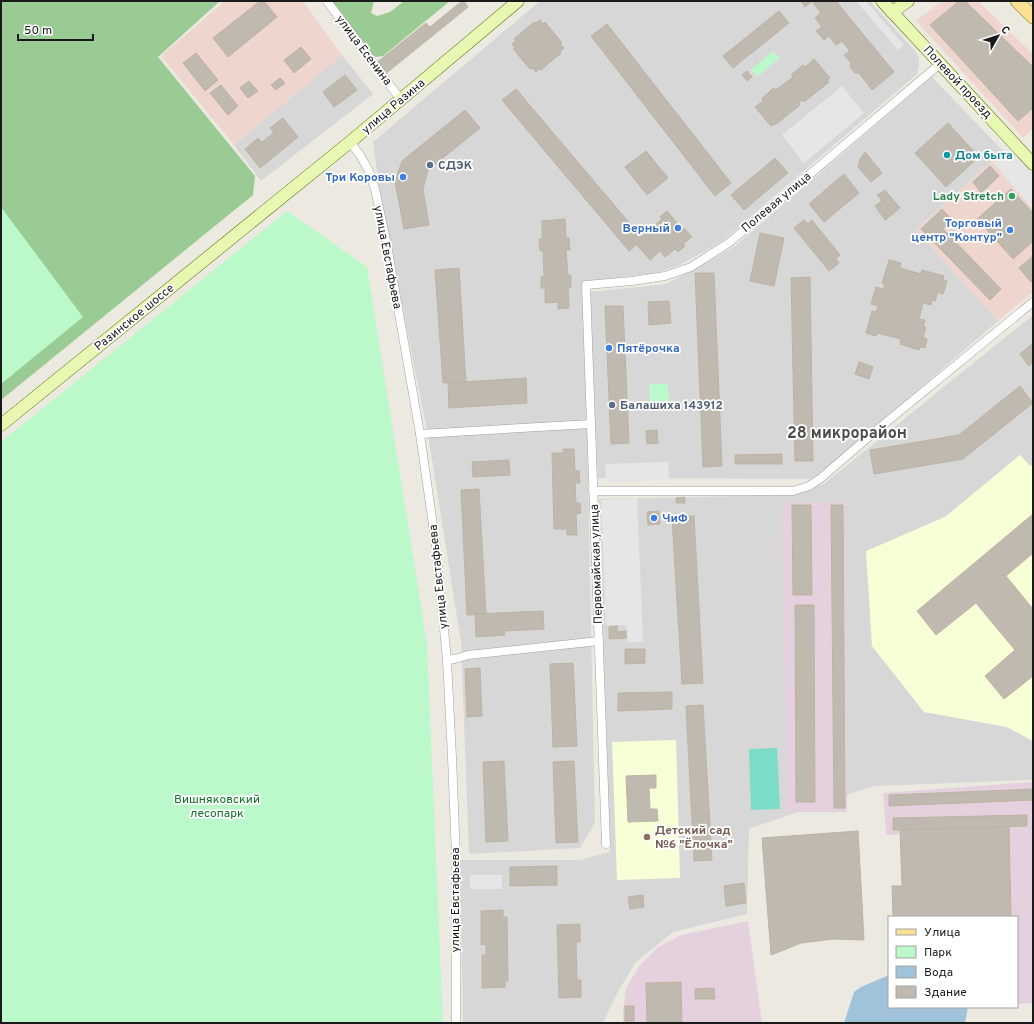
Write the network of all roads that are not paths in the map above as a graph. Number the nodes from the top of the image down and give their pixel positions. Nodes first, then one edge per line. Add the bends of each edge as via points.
1 (327, 1) edge
2 (518, 1) edge
3 (908, 1) edge
4 (1017, 1) edge
5 (887, 4) edge
6 (1033, 17) edge
7 (941, 63) junction
8 (401, 100) junction
9 (350, 142) junction
10 (1033, 164) edge
11 (267, 209) joint
12 (586, 285) joint
13 (1033, 302) edge
14 (591, 424) junction
15 (1, 425) edge
16 (420, 434) junction
17 (593, 491) junction
18 (599, 641) junction
19 (447, 660) junction
20 (606, 844) dead end
21 (456, 1023) edge

1 - 8 street, улица Есенина
2 - 8 main road, улица Разина
3 - 5 main road
4 - 6 main road
5 - 7 main road, Полевой проезд
7 - 10 main road, Полевой проезд
7 - 12 street, Полевая улица via 730,242 691,267 665,276
8 - 9 main road, улица Разина
9 - 11 main road, улица Разина
9 - 16 street, улица Евстафьева via 366,164 375,189
11 - 15 main road, Разинское шоссе
12 - 14 street, Первомайская улица
13 - 17 street via 809,486 793,491
14 - 16 street
14 - 17 street, Первомайская улица
16 - 19 street, улица Евстафьева via 436,546
17 - 18 street, Первомайская улица
18 - 19 street via 468,655
18 - 20 street, Первомайская улица
19 - 21 street, улица Евстафьева via 456,857

